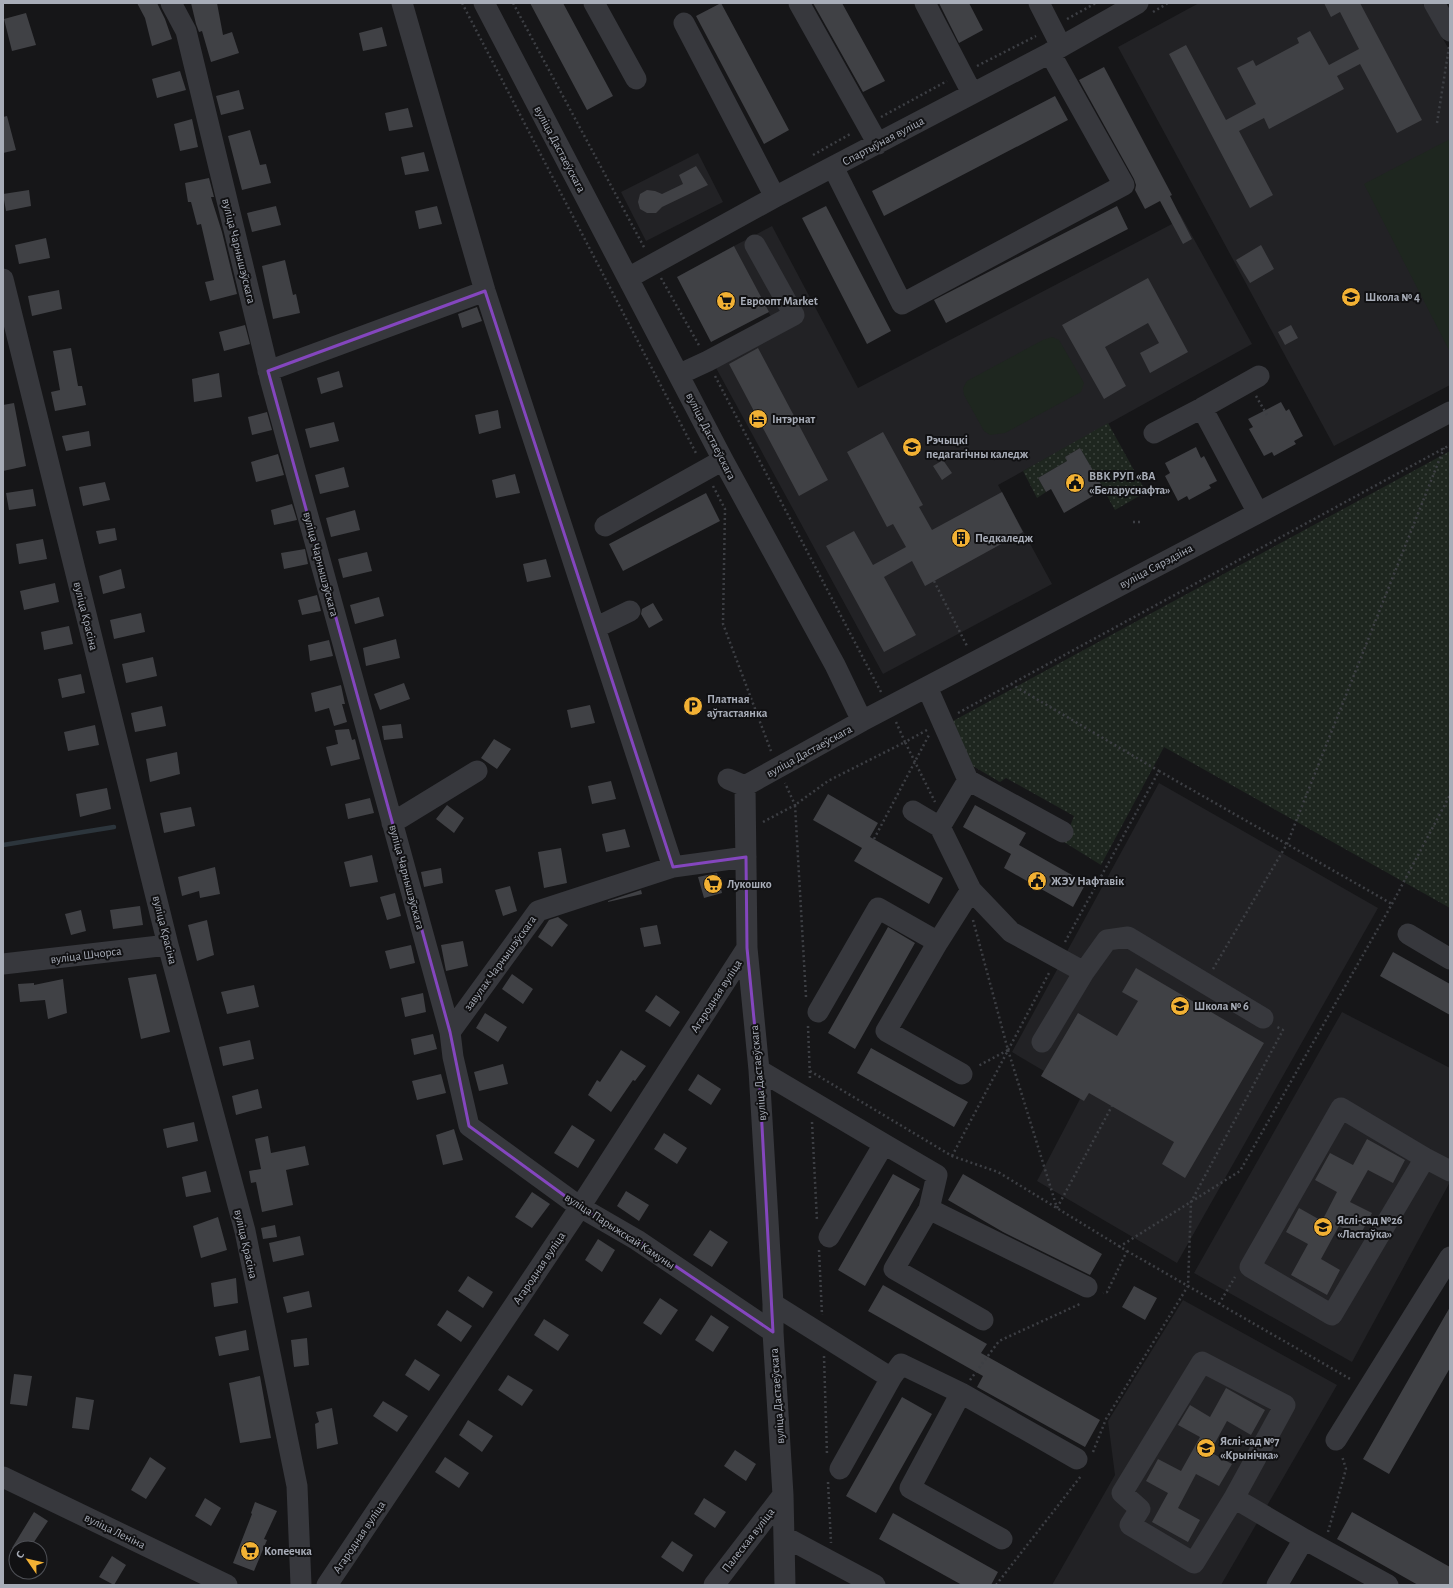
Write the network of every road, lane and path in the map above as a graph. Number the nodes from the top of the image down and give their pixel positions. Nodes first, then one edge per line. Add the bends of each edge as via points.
1 (171, 3) edge
2 (402, 3) edge
3 (462, 3) edge
4 (484, 3) edge
5 (513, 3) edge
6 (594, 3) edge
7 (800, 3) edge
8 (925, 3) edge
9 (1039, 3) edge
10 (1138, 3) edge
11 (1434, 3) edge
12 (684, 22) dead end
13 (1450, 31) edge
14 (1450, 41) edge
15 (1056, 49) junction
16 (636, 79) dead end
17 (972, 93) junction
18 (1438, 123) dead end
19 (878, 144) junction
20 (832, 167) junction
21 (775, 197) junction
22 (755, 245) dead end
23 (653, 264) junction
24 (628, 278) junction
25 (3, 279) edge
26 (485, 291) junction
27 (708, 361) junction
28 (268, 371) junction
29 (680, 374) junction
30 (1257, 386) joint
31 (1202, 408) junction
32 (1450, 412) edge
33 (1267, 415) dead end
34 (1154, 433) dead end
35 (1450, 445) edge
36 (1444, 448) junction
37 (723, 460) junction
38 (705, 470) junction
39 (1258, 513) junction
40 (1133, 522) dead end
41 (1142, 522) dead end
42 (605, 526) dead end
43 (934, 581) dead end
44 (630, 611) dead end
45 (595, 628) junction
46 (967, 646) dead end
47 (1010, 684) junction
48 (927, 687) junction
49 (889, 708) junction
50 (862, 721) junction
51 (938, 723) junction
52 (906, 742) junction
53 (778, 768) junction
54 (477, 771) dead end
55 (1158, 771) junction
56 (968, 780) junction
57 (1450, 795) edge
58 (795, 805) junction
59 (913, 811) dead end
60 (392, 823) junction
61 (940, 827) junction
62 (746, 831) junction
63 (1063, 832) dead end
64 (874, 839) dead end
65 (1287, 844) junction
66 (746, 857) junction
67 (673, 867) junction
68 (971, 890) junction
69 (1392, 904) junction
70 (1408, 934) dead end
71 (938, 942) junction
72 (168, 945) junction
73 (747, 948) junction
74 (1057, 957) junction
75 (1450, 959) edge
76 (3, 964) edge
77 (1084, 972) junction
78 (1205, 983) junction
79 (810, 1013) junction
80 (1263, 1018) joint
81 (450, 1032) junction
82 (1042, 1042) dead end
83 (1008, 1050) junction
84 (759, 1070) junction
85 (810, 1071) junction
86 (962, 1074) dead end
87 (811, 1100) junction
88 (1112, 1106) dead end
89 (469, 1126) joint
90 (884, 1144) junction
91 (952, 1156) junction
92 (1425, 1158) junction
93 (1450, 1171) edge
94 (1190, 1202) junction
95 (580, 1207) junction
96 (1057, 1208) junction
97 (930, 1209) junction
98 (821, 1235) junction
99 (1119, 1247) junction
100 (1127, 1252) junction
101 (1450, 1257) edge
102 (1188, 1286) junction
103 (1091, 1294) junction
104 (773, 1304) junction
105 (983, 1320) dead end
106 (773, 1332) junction
107 (823, 1335) junction
108 (891, 1378) junction
109 (1350, 1387) dead end
110 (961, 1393) junction
111 (1336, 1440) joint
112 (1084, 1463) junction
113 (832, 1468) junction
114 (3, 1477) edge
115 (783, 1495) junction
116 (1234, 1498) junction
117 (785, 1537) junction
118 (1002, 1539) dead end
119 (1304, 1539) junction
120 (1323, 1549) junction
121 (831, 1562) junction
122 (227, 1585) edge
123 (301, 1585) edge
124 (327, 1585) edge
125 (714, 1585) edge
126 (785, 1585) edge
127 (875, 1585) edge
128 (996, 1585) edge
129 (1277, 1585) edge
130 (1388, 1585) edge

1 - 28 street, вуліца Чарнышэўскага via 186,31
2 - 26 street
3 - 38 path
4 - 24 street, вуліца Дастаеўскага
5 - 23 path
6 - 16 street
7 - 19 street
8 - 17 street
9 - 15 street
10 - 15 street, Спартыўная вуліца
11 - 13 street
12 - 21 street
14 - 18 path
15 - 17 street, Спартыўная вуліца
15 - 20 street via 1124,185 902,304
17 - 19 street, Спартыўная вуліца
19 - 20 street, Спартыўная вуліца
20 - 21 street, Спартыўная вуліца
21 - 23 street, Спартыўная вуліца
22 - 27 street via 794,315
23 - 24 street, Спартыўная вуліца
23 - 27 path
24 - 29 street, вуліца Дастаеўскага
25 - 72 street, вуліца Красіна
26 - 28 street
26 - 45 street
27 - 29 street
27 - 49 path
28 - 60 street, вуліца Чарнышэўскага
29 - 37 street, вуліца Дастаеўскага
30 - 31 street
30 - 33 path
31 - 34 street
31 - 39 street
32 - 39 street, вуліца Сярэдзіна
35 - 36 path
36 - 47 path
36 - 65 path
37 - 38 street
37 - 50 street, вуліца Дастаеўскага via 835,665
38 - 42 street
38 - 53 path via 725,509 723,624
39 - 48 street, вуліца Сярэдзіна
40 - 41 path
43 - 46 path
44 - 45 street
45 - 67 street
47 - 51 path
47 - 55 path
48 - 49 street, вуліца Сярэдзіна
48 - 51 street
49 - 50 street, вуліца Сярэдзіна
49 - 52 path
50 - 53 street, вуліца Дастаеўскага
51 - 52 path
51 - 56 street
51 - 64 path
52 - 58 path via 828,781
53 - 58 path
53 - 62 street, вуліца Дастаеўскага via 737,783
54 - 60 street
55 - 65 path
55 - 74 path
56 - 61 street
56 - 63 street
57 - 69 path
58 - 62 path
58 - 79 path
59 - 61 street
60 - 81 street, вуліца Чарнышэўскага
61 - 68 street
62 - 66 street, вуліца Дастаеўскага
65 - 69 path
65 - 78 path
66 - 67 street, завулак Чарнышэўскага
66 - 73 street, вуліца Дастаеўскага
67 - 81 street, завулак Чарнышэўскага via 538,911
68 - 71 street
68 - 74 street via 1011,932
69 - 94 path via 1240,1170
70 - 75 street
71 - 79 street via 878,908
71 - 86 street via 886,1031
72 - 76 street, вуліца Шчорса
72 - 123 street, вуліца Красіна via 245,1231 297,1486
73 - 84 street, вуліца Дастаеўскага
73 - 95 street, Агародная вуліца
74 - 77 street
74 - 83 path
77 - 78 street via 1107,940 1128,937
77 - 82 street
78 - 80 street
79 - 85 path
80 - 94 path via 1283,1030
81 - 89 street, вуліца Чарнышэўскага via 453,1057
83 - 91 path
83 - 96 path
84 - 87 street
84 - 104 street, вуліца Дастаеўскага
85 - 87 path
85 - 91 path
87 - 90 street
87 - 98 path
88 - 96 path
89 - 95 street, вуліца Парыжскай Камуны
90 - 97 street via 937,1175
90 - 98 street
91 - 96 path via 998,1172
92 - 92 street via 1341,1108 1250,1267 1332,1315
92 - 93 street
94 - 99 path
94 - 102 path
95 - 106 street, вуліца Парыжскай Камуны via 637,1240
95 - 124 street, Агародная вуліца
96 - 99 path
97 - 103 street
97 - 105 street via 894,1270
98 - 107 path
99 - 100 path
100 - 102 path
100 - 103 path via 1107,1292
101 - 111 street
102 - 109 path via 1352,1379
102 - 112 path via 1106,1419
103 - 110 path via 999,1341
104 - 106 street, вуліца Дастаеўскага
104 - 107 street
106 - 115 street, вуліца Дастаеўскага
107 - 108 street
107 - 113 path
108 - 110 street via 901,1364
108 - 113 street
110 - 112 street
110 - 118 street via 910,1488
111 - 120 path via 1346,1469
112 - 128 path
113 - 121 path
114 - 122 street, вуліца Леніна
115 - 117 street, вуліца Дастаеўскага
115 - 125 street, Палеская вуліца
116 - 116 street via 1194,1563 1130,1525 1140,1509 1122,1493 1202,1362 1285,1405
116 - 119 street
117 - 121 street
117 - 126 street, вуліца Дастаеўскага
119 - 120 street
119 - 129 street
120 - 130 street
121 - 127 street

